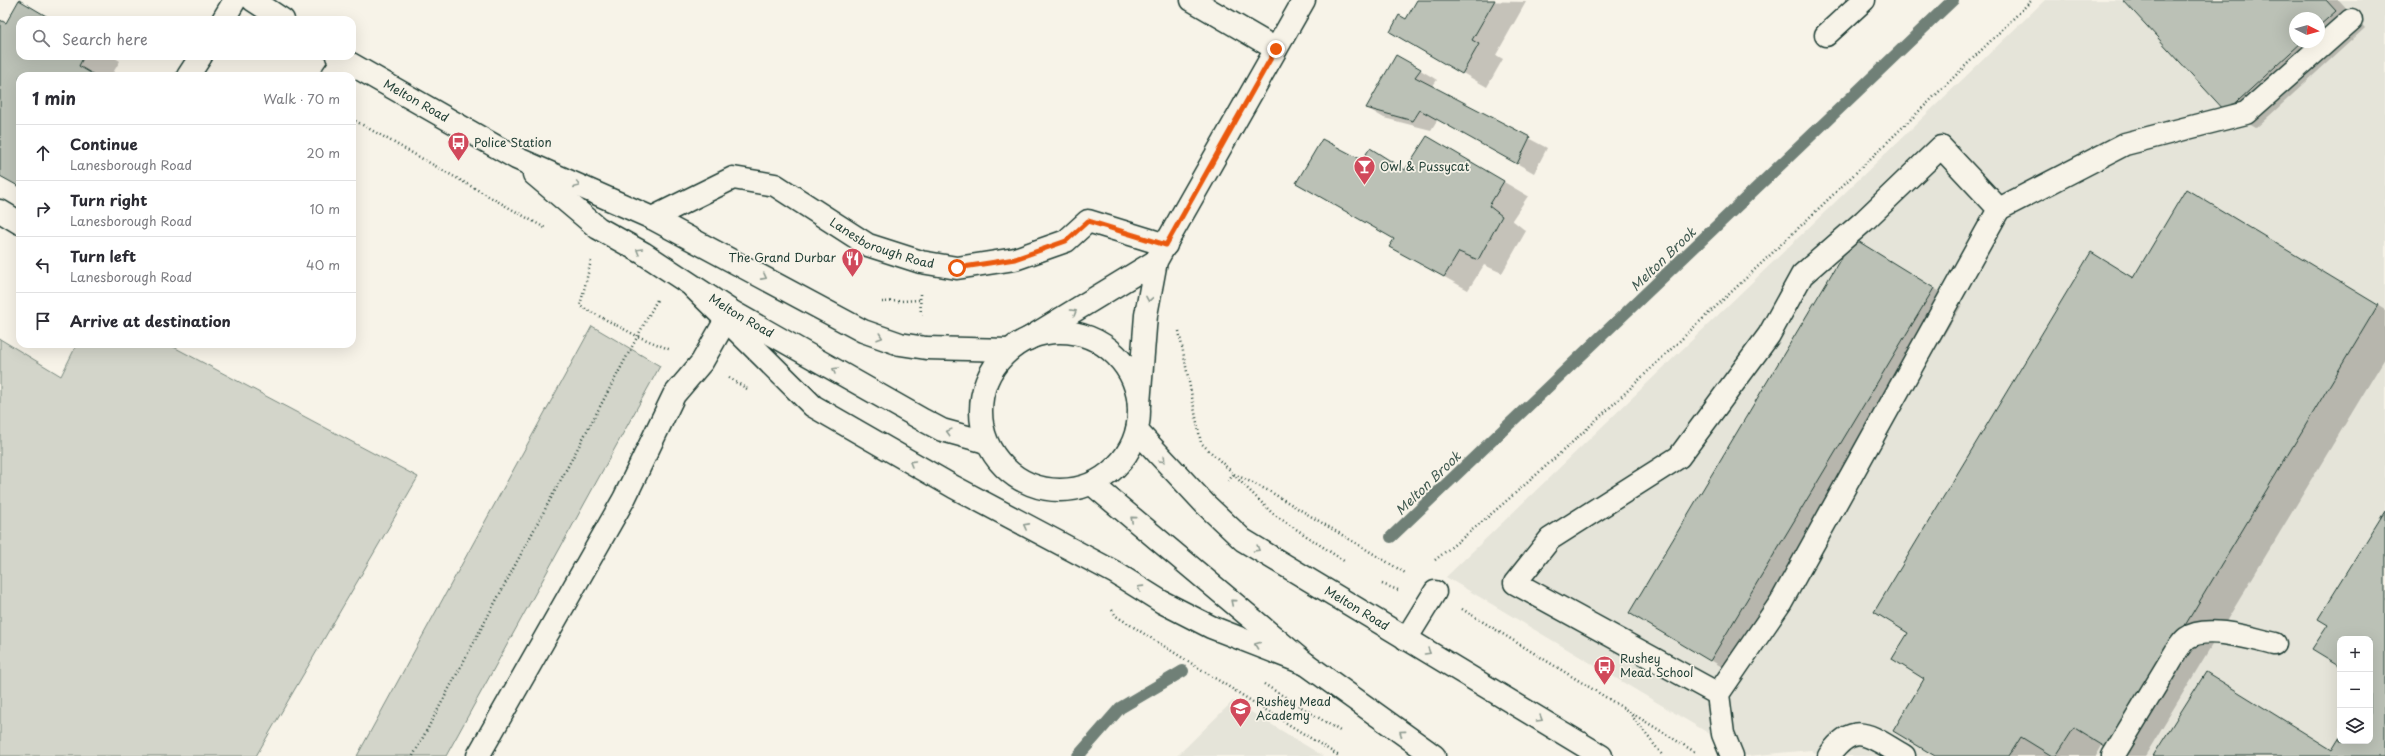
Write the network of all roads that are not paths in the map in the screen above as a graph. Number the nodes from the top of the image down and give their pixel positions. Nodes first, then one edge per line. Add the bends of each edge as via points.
1 (235, 0) edge
2 (253, 0) edge
3 (1192, 0) edge
4 (1304, 0) edge
5 (1864, 0) edge
6 (225, 16) edge
7 (277, 16) edge
8 (2351, 20) dead end
9 (1826, 36) dead end
10 (1276, 49) junction
11 (198, 60) edge
12 (337, 64) edge
13 (190, 72) edge
14 (352, 72) edge
15 (356, 74) edge
16 (516, 158) junction
17 (1999, 209) junction
18 (0, 211) edge
19 (652, 218) junction
20 (16, 221) edge
21 (1161, 253) junction
22 (729, 316) junction
23 (1028, 339) junction
24 (1009, 350) junction
25 (1139, 404) junction
26 (1136, 431) junction
27 (986, 442) junction
28 (1092, 484) junction
29 (1432, 597) road end
30 (1406, 639) junction
31 (2275, 644) dead end
32 (1306, 664) junction
33 (1718, 694) junction
34 (478, 756) edge
35 (1434, 756) edge
36 (1601, 756) edge
37 (1732, 756) edge
38 (1829, 756) edge
39 (1904, 756) edge
40 (2114, 756) edge

1 - 6 main road
2 - 7 main road
3 - 10 main road
4 - 10 main road
5 - 9 main road
8 - 17 main road via 2246,113 2125,144
10 - 21 main road
11 - 13 main road
12 - 14 main road, Melton Road
15 - 16 main road, Melton Road
16 -> 19 main road, Melton Road
22 -> 16 main road, Melton Road via 672,271 598,228
17 - 33 main road via 1782,602
17 - 33 main road via 1941,147 1864,221 1802,275 1769,336 1678,457 1550,539 1515,583
18 - 20 main road
19 - 21 main road, Lanesborough Road via 733,178 775,185 868,245 921,262 957,268 1015,259 1066,241 1088,221
19 -> 24 main road, Melton Road via 863,331 900,344 926,348
23 -> 21 main road
21 -> 25 main road via 1146,314
27 -> 22 main road, Melton Road via 942,430
32 -> 22 main road via 1211,627 1162,602 1114,572 954,487 813,406
22 - 34 main road via 702,362 674,396 624,499
23 - 24 main road
23 - 25 main road via 1050,332 1094,340 1116,356 1131,378
24 - 27 main road via 993,369 983,389 981,418
25 - 26 main road
26 - 28 main road via 1127,453
26 -> 30 main road, Melton Road via 1243,540
27 - 28 main road via 1000,463 1025,482 1042,489 1068,490
32 -> 28 main road
29 - 30 main road
30 -> 36 main road, Melton Road
31 - 40 main road via 2241,636 2204,632 2187,638 2177,650
35 -> 32 main road
33 - 37 main road via 1723,734
38 - 39 main road via 1838,743 1851,734 1861,733

